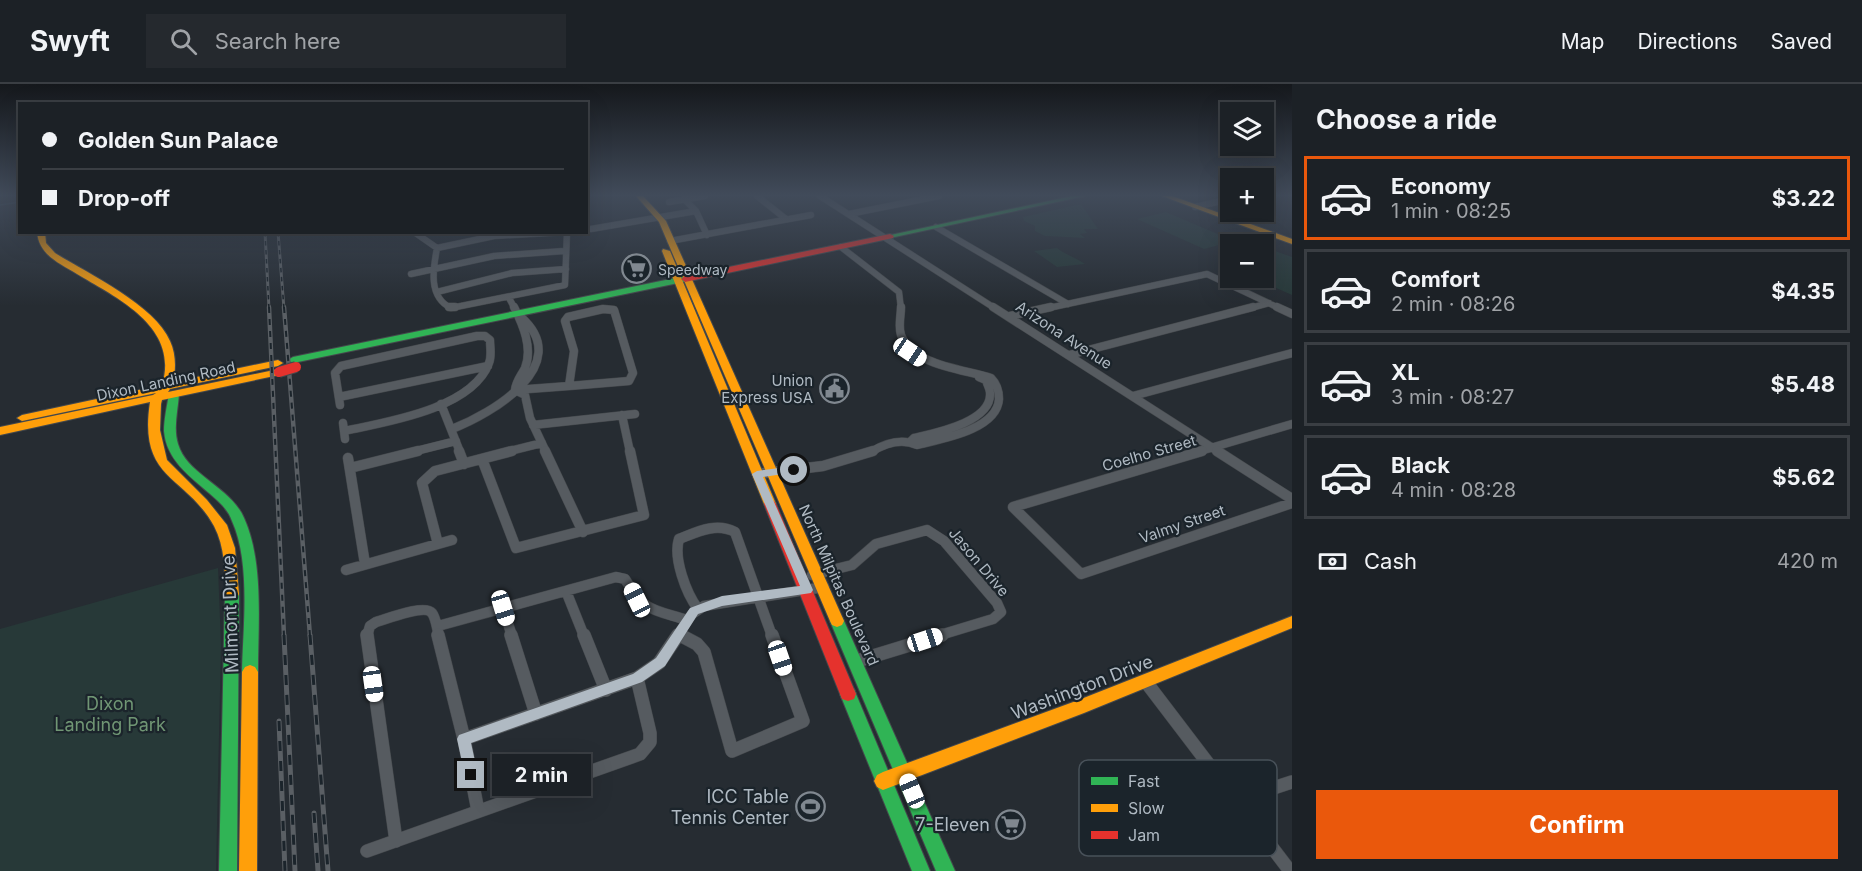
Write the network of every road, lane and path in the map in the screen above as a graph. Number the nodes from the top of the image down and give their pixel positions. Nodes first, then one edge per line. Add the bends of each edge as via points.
1 (659, 233) edge
2 (667, 233) edge
3 (718, 233) edge
4 (878, 233) edge
5 (907, 233) edge
6 (946, 233) edge
7 (1270, 233) edge
8 (41, 234) edge
9 (417, 234) edge
10 (495, 234) edge
11 (539, 234) edge
12 (566, 234) edge
13 (707, 235) joint
14 (885, 237) junction
15 (486, 238) junction
16 (1289, 239) edge
17 (670, 241) junction
18 (839, 247) junction
19 (437, 248) junction
20 (564, 251) junction
21 (566, 268) junction
22 (434, 269) junction
23 (411, 274) dead end
24 (684, 281) junction
25 (437, 292) junction
26 (508, 298) junction
27 (1269, 303) junction
28 (1068, 304) junction
29 (1292, 314) edge
30 (1010, 316) junction
31 (522, 319) junction
32 (1292, 353) edge
33 (1069, 355) junction
34 (488, 366) junction
35 (569, 387) junction
36 (515, 390) junction
37 (170, 391) junction
38 (1133, 396) junction
39 (157, 398) junction
40 (441, 404) junction
41 (635, 414) dead end
42 (622, 415) junction
43 (0, 423) edge
44 (1292, 424) edge
45 (533, 425) junction
46 (452, 429) junction
47 (0, 431) edge
48 (344, 431) dead end
49 (456, 441) junction
50 (542, 443) junction
51 (1214, 448) junction
52 (482, 459) junction
53 (464, 464) junction
54 (772, 472) junction
55 (757, 474) junction
56 (1292, 501) edge
57 (583, 532) junction
58 (452, 540) dead end
59 (438, 544) junction
60 (365, 564) junction
61 (346, 570) dead end
62 (819, 574) junction
63 (1081, 574) joint
64 (802, 577) junction
65 (824, 587) junction
66 (807, 590) junction
67 (566, 591) junction
68 (758, 595) junction
69 (503, 608) junction
70 (698, 609) junction
71 (687, 620) junction
72 (1292, 622) edge
73 (438, 626) junction
74 (679, 634) junction
75 (857, 662) junction
76 (637, 678) junction
77 (1146, 682) junction
78 (606, 690) junction
79 (536, 714) junction
80 (464, 739) junction
81 (1206, 760) edge
82 (904, 774) junction
83 (883, 781) junction
84 (1292, 782) edge
85 (1277, 787) edge
86 (478, 811) junction
87 (396, 841) junction
88 (367, 851) dead end
89 (1277, 854) edge
90 (228, 871) edge
91 (248, 871) edge
92 (921, 871) edge
93 (946, 871) edge
94 (1290, 871) edge

1 - 24 street, North Milpitas Boulevard
2 - 17 street, North Milpitas Boulevard
3 - 13 street
4 - 14 street, Arizona Avenue
5 - 14 street, Dixon Landing Road
6 - 28 street
7 - 16 street
8 - 37 street, Milmont Drive via 42,243 51,255 158,327 169,348
9 - 19 street
10 - 15 street
11 - 15 street
12 - 20 street
13 - 17 street
14 - 18 street, Dixon Landing Road
14 - 30 street, Arizona Avenue
15 - 19 street
17 - 24 street, North Milpitas Boulevard
18 - 24 street, Dixon Landing Road
18 - 54 street via 893,293 897,301 894,331 902,346 932,365 975,376 988,384 990,398 987,407 971,421 910,442 884,444 868,454 823,466
19 - 22 street
20 - 21 street
20 - 22 street via 494,256
21 - 25 street via 512,273
21 - 26 street via 563,286
22 - 23 street
22 - 25 street via 432,279
24 - 31 street, Dixon Landing Road
24 - 54 street, North Milpitas Boulevard
24 - 55 street, North Milpitas Boulevard
25 - 26 street via 442,303 451,308
26 - 31 street
27 - 28 street via 1207,274
27 - 29 street
27 - 33 street
28 - 30 street
30 - 33 street, Arizona Avenue
31 - 36 street via 536,339 537,356 525,384
31 - 37 street, Dixon Landing Road via 490,321
32 - 38 street
33 - 38 street, Arizona Avenue
34 - 34 street via 339,401 335,373 341,366 485,336 490,340
34 - 40 street via 472,385
35 - 35 street via 629,381 633,377 614,310 603,309 564,321 574,351
35 - 36 street
36 - 45 street via 525,395
36 - 46 street via 477,418
37 - 39 street
37 - 43 street, Dixon Landing Road
37 - 91 street, Milmont Drive via 172,442 182,462 226,501 238,517 247,550
38 - 51 street, Arizona Avenue
39 - 47 street, Dixon Landing Road
39 - 90 street, Milmont Drive via 155,434 160,459 211,509 223,527 231,554
40 - 46 street
40 - 48 street
41 - 42 street
42 - 45 street
42 - 57 street via 644,515
44 - 51 street, Coelho Street
45 - 50 street
46 - 49 street
49 - 53 street
49 - 60 street via 349,463
50 - 52 street
50 - 57 street
51 - 56 street, Arizona Avenue
51 - 63 street, Coelho Street via 1013,507
52 - 53 street
52 - 57 street via 516,548
53 - 59 street via 435,471 422,483
54 - 55 street
54 - 62 street, North Milpitas Boulevard
55 - 64 street, North Milpitas Boulevard
56 - 63 street, Valmy Street
58 - 59 street
59 - 60 street
60 - 61 street
62 - 64 street, Jason Drive
62 - 65 street, North Milpitas Boulevard
62 - 75 street, Jason Drive via 852,565 876,544 927,530 944,541 997,603 1000,612 993,619
64 - 66 street, North Milpitas Boulevard
65 - 66 street
65 - 75 street, North Milpitas Boulevard
66 - 68 street
66 - 83 street, North Milpitas Boulevard
67 - 69 street
67 - 71 street via 616,577 625,579 645,607
67 - 78 street
68 - 70 street
68 - 70 street via 735,532 711,528 679,539 676,549
68 - 74 street via 803,721 732,751 704,652
69 - 73 street
69 - 79 street
70 - 71 street
71 - 74 street
72 - 77 street, Washington Drive
73 - 80 street
73 - 87 street via 429,610 422,609 376,622 367,633
74 - 76 street via 660,662
75 - 82 street, North Milpitas Boulevard
76 - 78 street
76 - 86 street via 650,733 650,742 640,754
77 - 81 street
77 - 82 street, Washington Drive
78 - 79 street
79 - 80 street
80 - 86 street
82 - 83 street, Washington Drive
82 - 93 street, North Milpitas Boulevard
83 - 92 street, North Milpitas Boulevard
84 - 85 street
86 - 87 street
87 - 88 street
89 - 94 street

